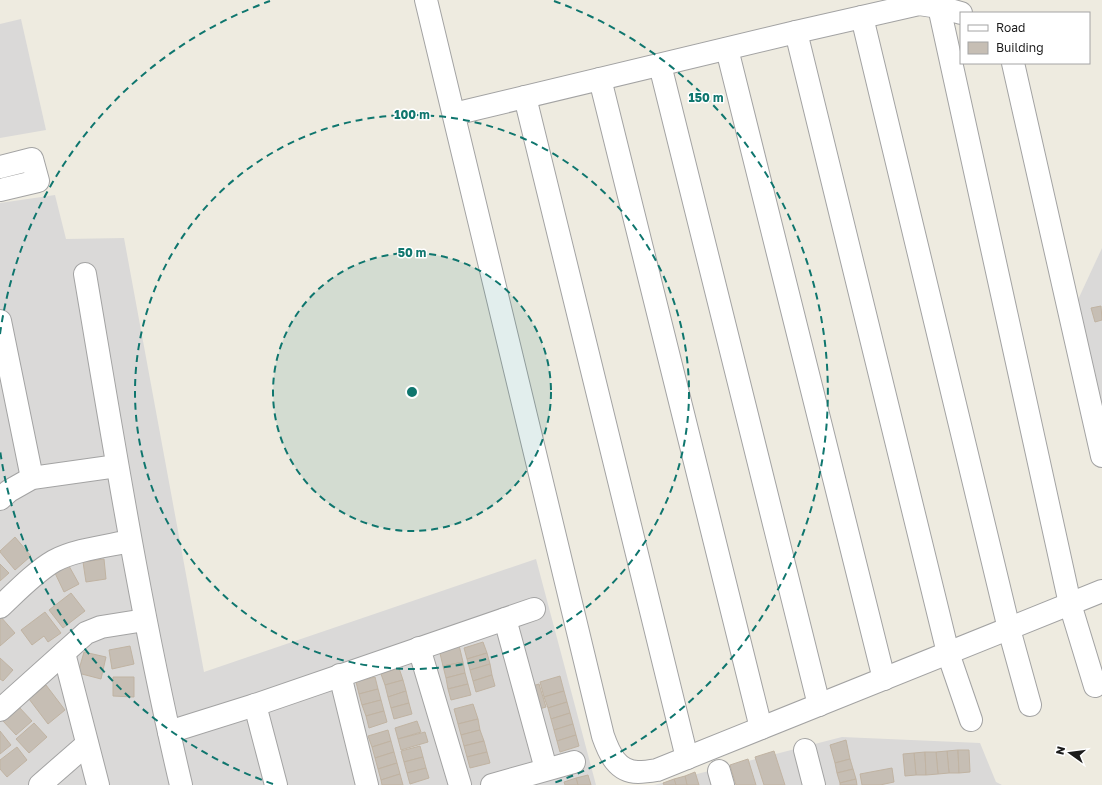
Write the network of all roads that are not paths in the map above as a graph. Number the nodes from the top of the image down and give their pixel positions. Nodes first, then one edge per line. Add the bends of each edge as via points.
1 (426, 0) edge
2 (939, 7) junction
3 (960, 13) edge
4 (862, 16) junction
5 (796, 32) junction
6 (727, 49) junction
7 (1013, 64) edge
8 (660, 65) junction
9 (600, 79) junction
10 (526, 97) junction
11 (454, 114) junction
12 (0, 167) edge
13 (0, 190) edge
14 (86, 274) dead end
15 (0, 324) edge
16 (8, 405) edge
17 (1102, 456) edge
18 (117, 466) junction
19 (32, 478) junction
20 (0, 499) edge
21 (130, 541) junction
22 (1102, 591) edge
23 (1070, 604) junction
24 (0, 607) edge
25 (534, 609) dead end
26 (505, 619) junction
27 (145, 620) junction
28 (1008, 629) junction
29 (419, 648) junction
30 (64, 653) junction
31 (948, 653) junction
32 (340, 675) junction
33 (884, 679) junction
34 (1095, 686) dead end
35 (255, 705) junction
36 (819, 705) junction
37 (1030, 705) dead end
38 (0, 710) edge
39 (971, 720) dead end
40 (761, 728) junction
41 (169, 732) junction
42 (87, 744) junction
43 (804, 750) dead end
44 (687, 758) junction
45 (574, 762) dead end
46 (546, 770) junction
47 (40, 785) edge
48 (98, 785) edge
49 (181, 785) edge
50 (276, 785) edge
51 (367, 785) edge
52 (460, 785) edge
53 (492, 785) edge
54 (814, 785) edge

1 - 11 street
2 - 3 street
2 - 4 street via 919,4
2 - 23 street
4 - 5 street
4 - 28 street
5 - 6 street
5 - 31 street
6 - 8 street
6 - 33 street
7 - 17 street
8 - 9 street
8 - 36 street
9 - 10 street
9 - 40 street
10 - 11 street
10 - 44 street
11 - 44 street via 608,752 616,763 636,772 657,770
12 - 13 street via 32,159 38,181
14 - 18 street
15 - 16 street
16 - 19 street
18 - 19 street
18 - 21 street
19 - 20 street
21 - 24 street via 54,561
21 - 27 street
22 - 23 street
23 - 28 street
23 - 34 street
25 - 26 street
26 - 29 street
26 - 46 street
27 - 30 street via 101,627 86,633
27 - 41 street
28 - 31 street
28 - 37 street
29 - 32 street
29 - 52 street
30 - 38 street
30 - 42 street
31 - 33 street
31 - 39 street
32 - 35 street
32 - 51 street
33 - 36 street
35 - 41 street
35 - 50 street
36 - 40 street
40 - 44 street
41 - 49 street
42 - 47 street
42 - 48 street
43 - 54 street
45 - 46 street
46 - 53 street

